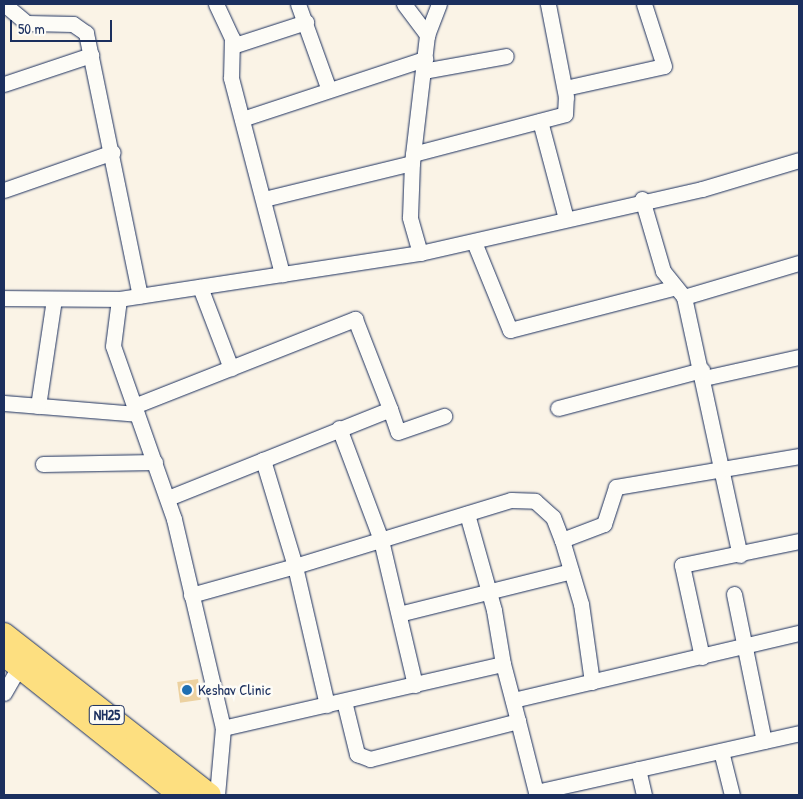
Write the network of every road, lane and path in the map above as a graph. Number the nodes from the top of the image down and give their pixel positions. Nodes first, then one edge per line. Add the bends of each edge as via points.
1 (4, 4) edge
2 (216, 4) edge
3 (298, 4) edge
4 (404, 4) edge
5 (439, 4) edge
6 (548, 4) edge
7 (644, 4) edge
8 (306, 22) junction
9 (427, 35) junction
10 (232, 46) junction
11 (91, 55) junction
12 (506, 56) dead end
13 (424, 65) junction
14 (4, 84) edge
15 (565, 88) junction
16 (329, 90) junction
17 (242, 120) junction
18 (540, 121) junction
19 (113, 152) junction
20 (412, 158) junction
21 (799, 160) edge
22 (4, 190) edge
23 (264, 198) junction
24 (642, 199) junction
25 (566, 219) junction
26 (474, 242) junction
27 (420, 253) junction
28 (799, 263) edge
29 (282, 274) junction
30 (200, 286) junction
31 (680, 292) junction
32 (140, 296) junction
33 (4, 298) edge
34 (54, 299) junction
35 (119, 299) junction
36 (799, 357) edge
37 (231, 368) junction
38 (703, 374) junction
39 (4, 404) edge
40 (38, 406) junction
41 (558, 408) dead end
42 (390, 409) junction
43 (136, 410) junction
44 (444, 416) dead end
45 (339, 428) junction
46 (799, 456) edge
47 (263, 460) junction
48 (155, 462) junction
49 (43, 464) dead end
50 (722, 467) junction
51 (168, 498) junction
52 (467, 514) junction
53 (381, 540) junction
54 (562, 540) junction
55 (799, 541) edge
56 (740, 555) junction
57 (295, 566) junction
58 (571, 571) junction
59 (489, 591) junction
60 (734, 594) dead end
61 (191, 595) junction
62 (399, 614) junction
63 (4, 634) edge
64 (799, 634) edge
65 (745, 647) junction
66 (702, 657) junction
67 (12, 661) edge
68 (503, 664) junction
69 (592, 682) junction
70 (415, 685) junction
71 (4, 693) edge
72 (513, 700) junction
73 (344, 701) junction
74 (328, 705) junction
75 (518, 721) junction
76 (224, 728) junction
77 (799, 733) edge
78 (764, 741) junction
79 (721, 751) junction
80 (638, 769) junction
81 (537, 793) edge
82 (180, 795) edge
83 (210, 795) edge
84 (218, 795) edge
85 (644, 795) edge
86 (732, 795) edge

1 - 11 street via 27,23 73,24 86,33
2 - 10 street
3 - 8 street
4 - 9 street
5 - 9 street
6 - 15 street
7 - 15 street via 664,66
8 - 10 street
8 - 16 street
9 - 13 street
10 - 17 street via 231,78
11 - 14 street
11 - 19 street
12 - 13 street
13 - 16 street
13 - 20 street
15 - 18 street via 565,114
16 - 17 street
17 - 23 street
18 - 20 street
18 - 25 street
19 - 22 street
19 - 32 street
20 - 23 street
20 - 27 street via 410,217
21 - 24 street via 702,189
23 - 29 street
24 - 25 street
24 - 31 street via 663,271
25 - 26 street
26 - 27 street
26 - 31 street via 510,330
27 - 29 street
28 - 31 street
29 - 30 street
30 - 32 street
30 - 37 street
31 - 38 street
32 - 35 street
33 - 34 street
34 - 35 street
34 - 40 street
35 - 43 street via 113,346
36 - 38 street
37 - 42 street via 355,318
37 - 43 street
38 - 41 street
38 - 50 street
39 - 40 street
40 - 43 street
42 - 44 street via 398,432
42 - 45 street
43 - 48 street
45 - 47 street
45 - 53 street
46 - 50 street
47 - 51 street
47 - 57 street
48 - 49 street
48 - 51 street
50 - 54 street via 616,487 604,524
50 - 56 street
51 - 61 street
52 - 53 street
52 - 54 street via 511,500 535,502 553,516
52 - 59 street
53 - 57 street
53 - 62 street
54 - 58 street
55 - 56 street
56 - 66 street via 682,565
57 - 61 street
57 - 74 street
58 - 59 street
58 - 69 street
59 - 62 street
59 - 68 street
60 - 65 street
61 - 76 street
62 - 70 street
63 - 83 main road, NH25
64 - 65 street
65 - 66 street
65 - 78 street
66 - 69 street
67 - 71 street
67 - 82 main road, NH25
68 - 70 street
68 - 72 street
69 - 72 street
70 - 73 street
72 - 75 street
73 - 74 street
73 - 75 street via 357,754 363,759
74 - 76 street
75 - 81 street
76 - 84 street
77 - 78 street
78 - 79 street
79 - 80 street
79 - 86 street
80 - 81 street
80 - 85 street

